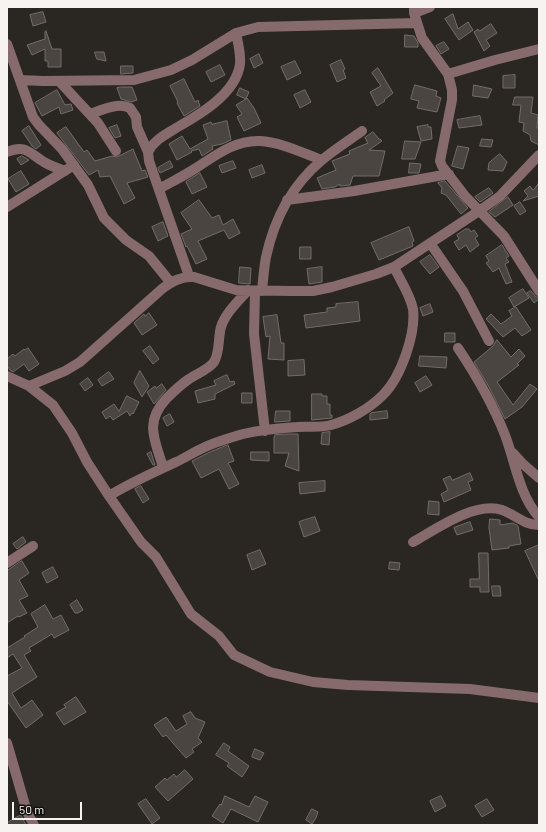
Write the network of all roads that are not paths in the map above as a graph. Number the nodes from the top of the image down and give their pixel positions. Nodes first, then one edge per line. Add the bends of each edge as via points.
1 (430, 7) edge
2 (415, 14) edge
3 (236, 33) junction
4 (7, 44) edge
5 (539, 49) edge
6 (448, 74) junction
7 (20, 80) junction
8 (59, 81) junction
9 (90, 114) junction
10 (362, 131) dead end
11 (116, 150) dead end
12 (7, 152) edge
13 (148, 152) junction
14 (539, 155) edge
15 (322, 160) junction
16 (74, 165) junction
17 (65, 171) junction
18 (449, 174) junction
19 (159, 189) junction
20 (287, 200) junction
21 (7, 207) edge
22 (479, 211) junction
23 (430, 243) junction
24 (394, 267) junction
25 (189, 276) junction
26 (171, 283) junction
27 (255, 291) junction
28 (539, 291) edge
29 (489, 341) dead end
30 (458, 348) dead end
31 (7, 376) edge
32 (29, 386) junction
33 (265, 431) junction
34 (509, 449) junction
35 (163, 467) junction
36 (539, 478) edge
37 (109, 496) junction
38 (539, 517) edge
39 (539, 525) edge
40 (413, 542) dead end
41 (33, 546) dead end
42 (7, 563) edge
43 (539, 698) edge
44 (8, 750) edge
45 (34, 825) edge

1 - 2 street
2 - 3 street via 258,27
2 - 6 street via 422,38
3 - 8 street via 192,60 153,75 134,80
3 - 13 street via 240,65 228,90 202,112 160,138 151,145
4 - 7 street
5 - 6 street
6 - 18 street via 452,100 440,161
7 - 8 street
7 - 16 street via 33,117
8 - 9 street
9 - 11 street
9 - 13 street via 116,107 130,108 136,117 137,127
10 - 15 street
12 - 17 street via 25,149 44,162
13 - 19 street
14 - 22 street via 500,196
15 - 19 street via 284,146 261,141 245,143 221,152
15 - 20 street via 307,174
16 - 17 street
16 - 26 street via 88,185 104,218 126,240 149,256
17 - 21 street
18 - 20 street
18 - 22 street
19 - 25 street
20 - 27 street
22 - 23 street
22 - 28 street via 504,236
23 - 24 street
23 - 29 street via 462,290
24 - 27 street via 332,287 313,290
24 - 33 street via 407,293 414,320 410,344 398,373 384,394 370,407 332,424
25 - 26 street
25 - 27 street via 236,290
26 - 32 street via 80,362
27 - 33 street via 254,334
27 - 35 street via 224,320 215,361 211,366 175,389 154,415 153,430
30 - 34 street via 486,393
31 - 32 street
32 - 37 street via 53,405
33 - 35 street via 220,441
34 - 36 street
34 - 38 street via 528,500
35 - 37 street
37 - 43 street via 141,542 156,557 191,614 219,636 234,655 270,672 314,682 470,689
39 - 40 street via 528,524 501,510 475,510 459,516
41 - 42 street
44 - 45 street via 27,812

